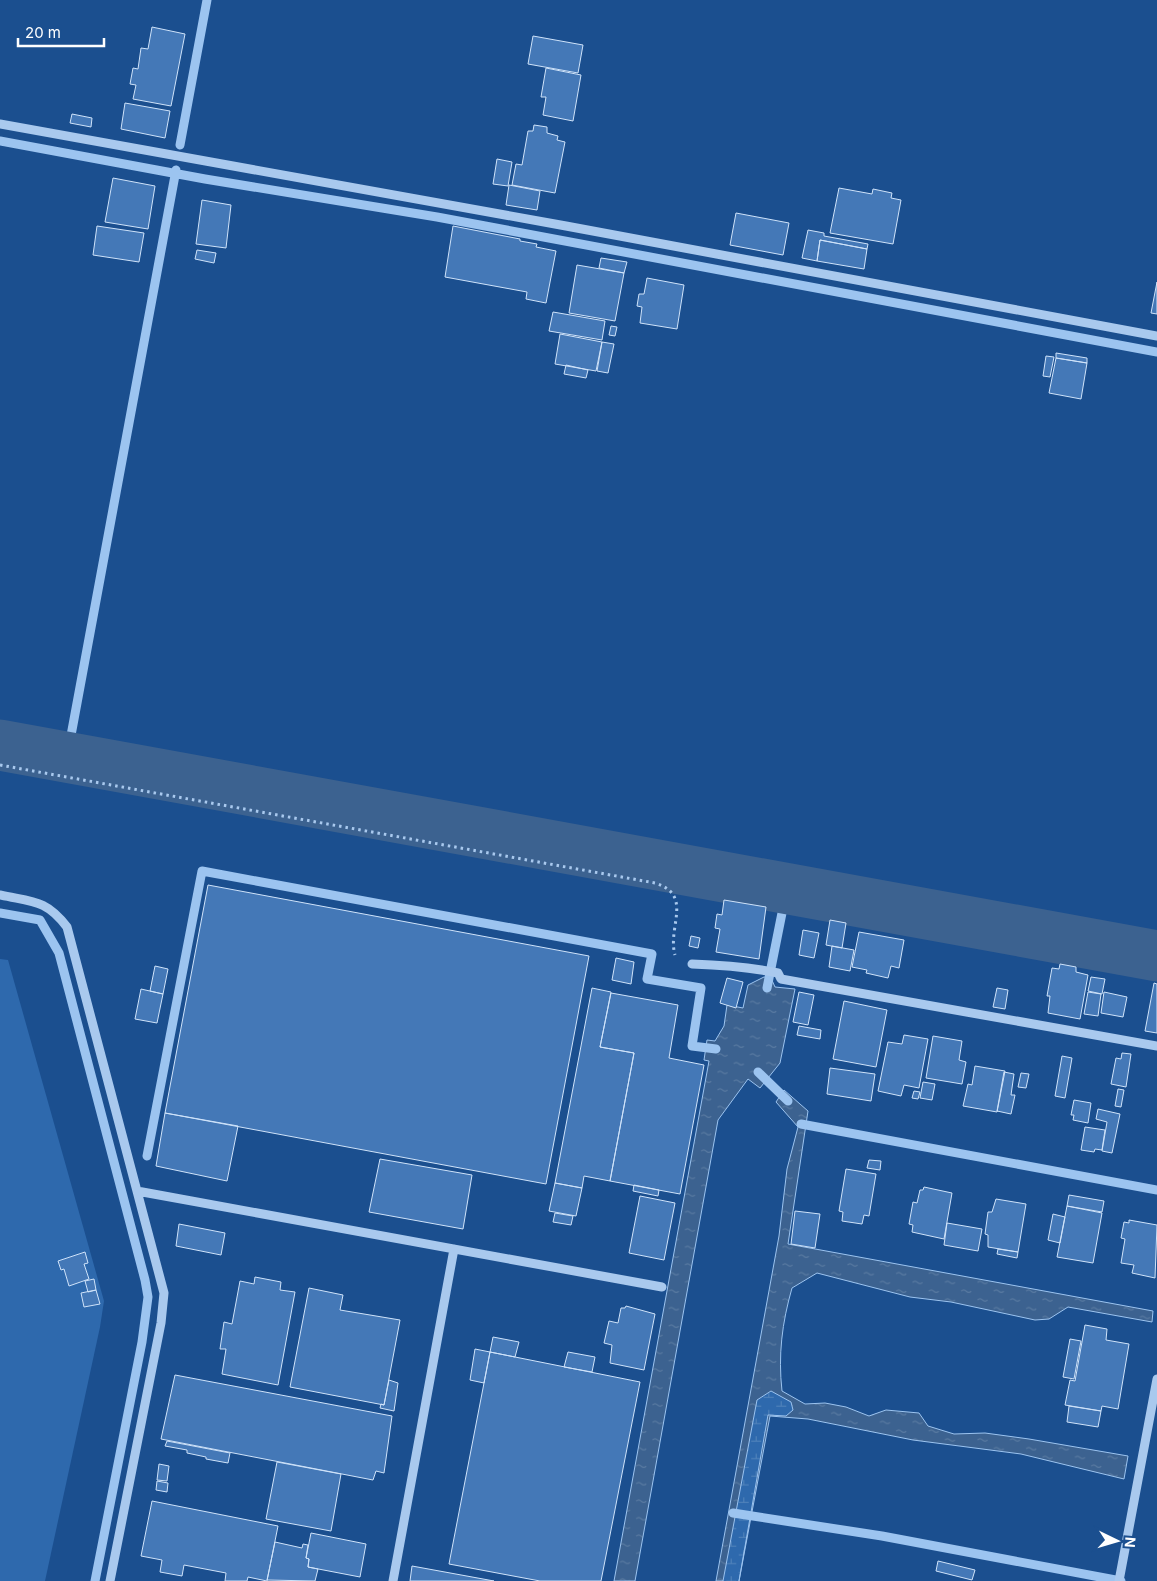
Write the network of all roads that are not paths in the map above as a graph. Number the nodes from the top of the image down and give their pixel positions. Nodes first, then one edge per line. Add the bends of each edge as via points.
1 (0, 124) edge
2 (1157, 336) edge
3 (0, 895) edge
4 (692, 964) road end
5 (1157, 1046) edge
6 (137, 1191) junction
7 (454, 1249) junction
8 (662, 1288) dead end
9 (1157, 1379) edge
10 (110, 1581) edge
11 (393, 1581) edge
12 (1119, 1581) edge

1 - 2 street
3 - 6 street via 41,903 55,911 67,927
4 - 5 street via 762,970 778,973 781,979
6 - 7 street
6 - 10 street via 164,1293 163,1310
7 - 8 street
7 - 11 street
9 - 12 street

